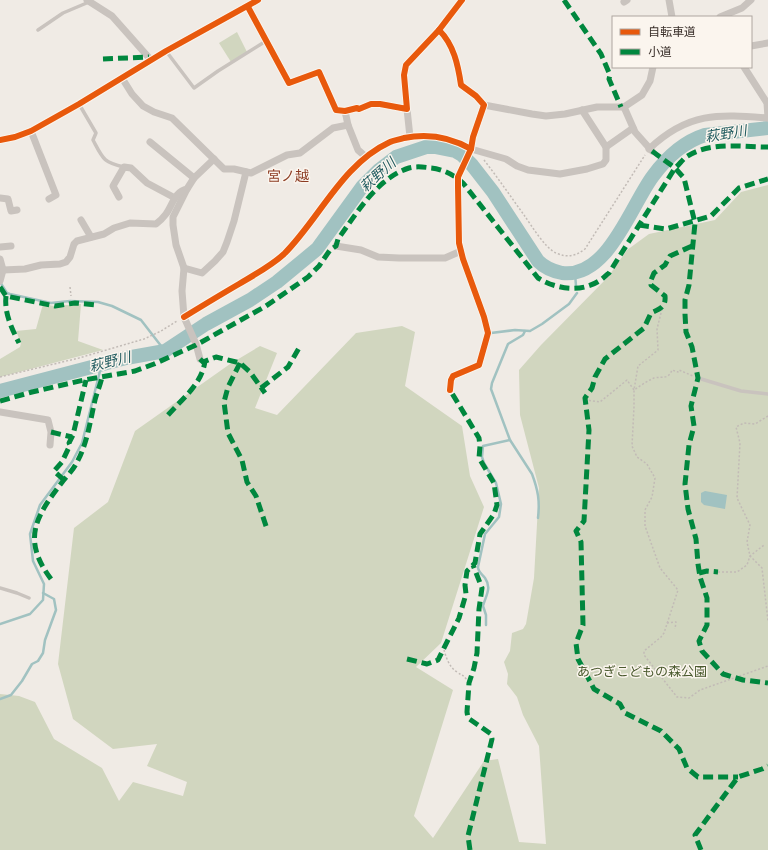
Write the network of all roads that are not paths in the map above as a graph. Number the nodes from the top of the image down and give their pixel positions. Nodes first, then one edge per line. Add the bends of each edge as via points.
1 (258, 0) edge
2 (462, 0) edge
3 (669, 0) edge
4 (751, 0) edge
5 (88, 1) edge
6 (248, 6) junction
7 (672, 16) edge
8 (722, 16) edge
9 (38, 30) dead end
10 (439, 30) junction
11 (266, 41) junction
12 (768, 43) edge
13 (752, 46) edge
14 (166, 51) junction
15 (151, 60) junction
16 (653, 68) edge
17 (745, 68) edge
18 (122, 78) junction
19 (79, 104) junction
20 (484, 105) junction
21 (624, 107) junction
22 (407, 109) junction
23 (582, 110) junction
24 (345, 111) junction
25 (768, 118) edge
26 (348, 125) junction
27 (633, 128) junction
28 (31, 131) junction
29 (410, 137) road end
30 (0, 141) edge
31 (150, 142) dead end
32 (606, 147) junction
33 (470, 150) junction
34 (366, 158) road end
35 (214, 159) junction
36 (124, 167) junction
37 (246, 172) junction
38 (194, 178) junction
39 (187, 189) junction
40 (55, 195) dead end
41 (119, 197) dead end
42 (0, 198) edge
43 (176, 198) junction
44 (11, 211) dead end
45 (81, 220) dead end
46 (91, 237) junction
47 (11, 246) dead end
48 (336, 246) dead end
49 (0, 247) edge
50 (461, 251) junction
51 (0, 259) edge
52 (184, 268) junction
53 (3, 270) junction
54 (0, 281) edge
55 (200, 359) dead end
56 (698, 378) road end
57 (450, 390) dead end
58 (768, 394) edge
59 (0, 412) edge
60 (50, 445) dead end
61 (0, 588) edge
62 (29, 598) dead end

1 - 6 street
2 - 10 street
3 - 7 street
4 - 8 street via 742,8
5 - 9 lane via 63,13
5 - 15 street via 112,16
6 - 11 street
6 - 14 street
10 - 20 street via 448,41 457,61 461,85
10 - 22 street via 404,69
11 - 14 lane via 194,88
11 - 24 street via 288,83 319,72 336,110
12 - 13 street
14 - 15 street
15 - 18 street
16 - 21 street via 650,81 642,95
17 - 25 street via 767,103
18 - 19 street
18 - 35 street via 143,106 172,118
19 - 28 street
19 - 36 lane via 96,133 93,140 104,160 112,165
20 - 23 street via 546,116
20 - 33 street
21 - 23 street
21 - 27 street
22 - 24 street via 376,104
22 - 29 street
23 - 32 street
24 - 26 street
25 - 27 street via 722,115 705,117 684,123 667,133 651,150
26 - 34 street via 358,150
26 - 37 street via 332,128 300,153 287,155 251,173
27 - 32 street
28 - 30 street
28 - 40 street
31 - 38 street
32 - 33 street via 606,160 603,164 560,174 528,170 506,159
33 - 50 street via 458,177
35 - 37 street via 224,169
35 - 38 street
36 - 41 street via 113,186
36 - 43 street via 130,168 148,183
37 - 52 street via 234,221 222,252 202,273
38 - 39 street
39 - 43 street via 183,189
39 - 52 street via 173,217 176,245
42 - 44 street via 8,199
43 - 46 street via 166,215 156,224 130,223
45 - 46 street
46 - 53 street via 74,244 66,262
47 - 49 street
48 - 50 street via 356,249 378,257 399,258 445,258
50 - 57 street via 488,333 479,365 454,376
51 - 53 street
52 - 55 street via 182,291 185,318
53 - 54 street
56 - 58 lane via 741,391
59 - 60 street via 48,420 51,432
61 - 62 lane

